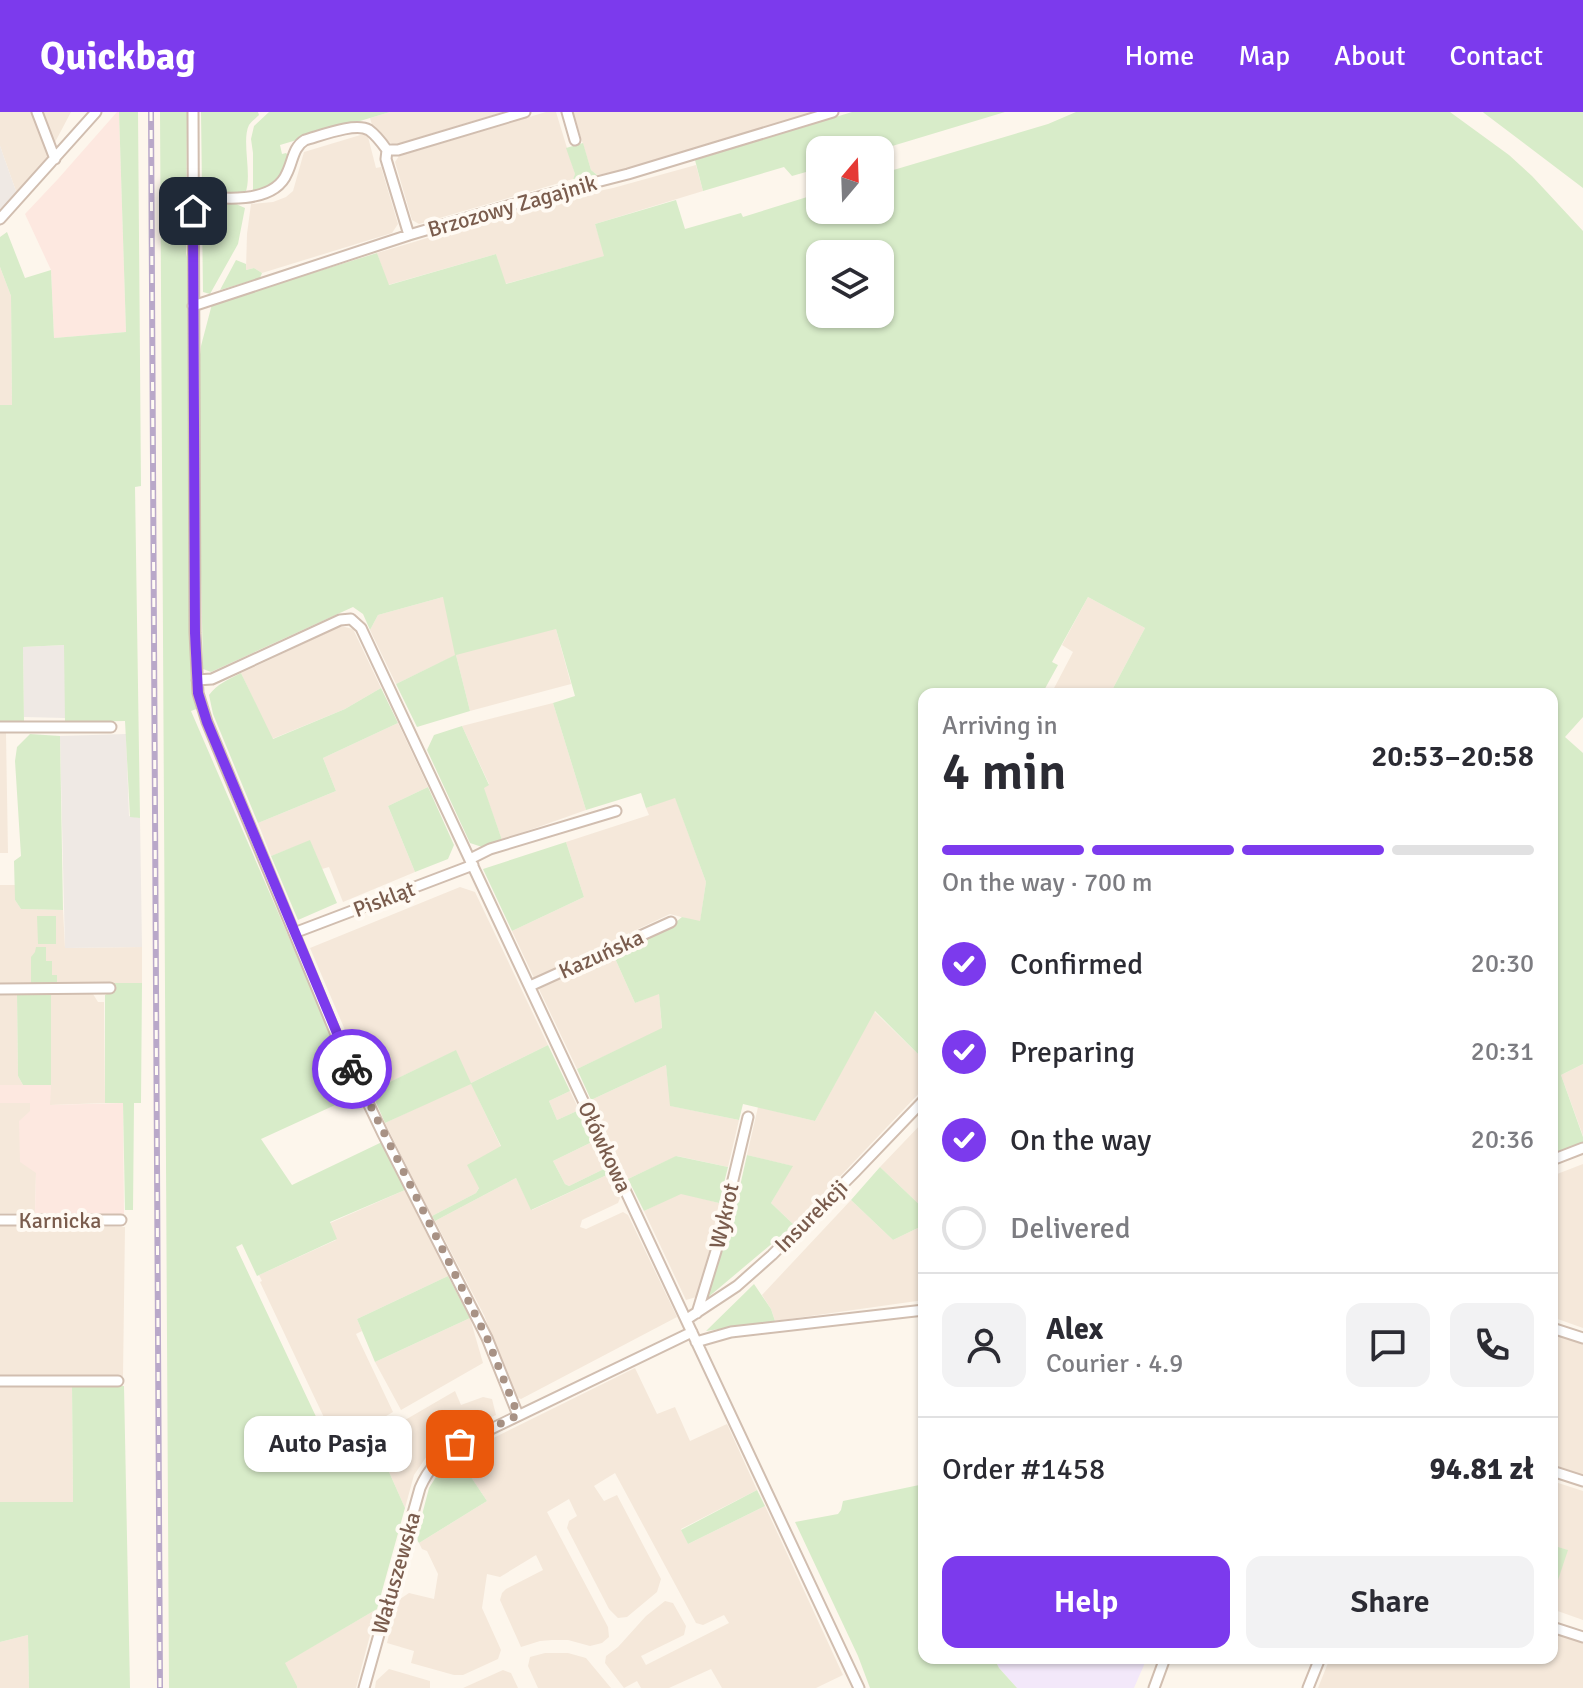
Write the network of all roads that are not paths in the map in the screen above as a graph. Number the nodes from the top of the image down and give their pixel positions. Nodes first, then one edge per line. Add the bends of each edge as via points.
1 (37, 112) edge
2 (96, 112) edge
3 (193, 112) edge
4 (525, 112) edge
5 (567, 112) edge
6 (833, 112) edge
7 (575, 140) dead end
8 (387, 150) junction
9 (55, 159) junction
10 (193, 195) junction
11 (0, 219) edge
12 (409, 235) junction
13 (193, 306) junction
14 (197, 680) junction
15 (0, 727) edge
16 (111, 727) dead end
17 (616, 811) dead end
18 (472, 862) junction
19 (671, 922) dead end
20 (294, 933) junction
21 (530, 986) junction
22 (110, 988) dead end
23 (0, 989) edge
24 (918, 1106) edge
25 (748, 1117) dead end
26 (1583, 1148) edge
27 (1558, 1158) edge
28 (0, 1220) edge
29 (121, 1220) dead end
30 (918, 1311) edge
31 (697, 1313) junction
32 (687, 1319) junction
33 (1558, 1330) edge
34 (694, 1337) junction
35 (1583, 1338) edge
36 (0, 1381) edge
37 (118, 1381) dead end
38 (518, 1415) junction
39 (1558, 1473) edge
40 (1583, 1481) edge
41 (1558, 1629) edge
42 (1583, 1637) edge
43 (1163, 1664) edge
44 (1318, 1664) edge
45 (364, 1688) edge
46 (859, 1688) edge
47 (1154, 1688) edge
48 (1308, 1688) edge

1 - 9 street
2 - 9 street
3 - 10 street
4 - 8 street
5 - 7 street
6 - 12 street, Brzozowy Zagajnik
8 - 10 street via 370,131 352,128 298,144 282,183 263,193 222,199
8 - 12 street
9 - 11 street
10 - 13 street
12 - 13 street, Brzozowy Zagajnik
13 - 14 street
14 - 18 street, Ołówkowa via 212,679 351,619 361,628
14 - 20 street via 207,722
15 - 16 street
17 - 18 street, Piskląt via 490,849
18 - 20 street, Piskląt
18 - 21 street, Ołówkowa
19 - 21 street, Kazuńska
20 - 38 street via 342,1049 487,1338
21 - 32 street, Ołówkowa
22 - 23 street
24 - 31 street, Insurekcji via 772,1255
25 - 31 street, Wykrot
26 - 27 street
28 - 29 street, Karnicka
30 - 34 street, Wałuszewska
31 - 32 street, Insurekcji
32 - 34 street, Ołówkowa
33 - 35 street
34 - 38 street, Wałuszewska
34 - 46 street, Ołówkowa
36 - 37 street
38 - 45 street, Wałuszewska via 441,1456 427,1473
39 - 40 street
41 - 42 street
43 - 47 street
44 - 48 street

